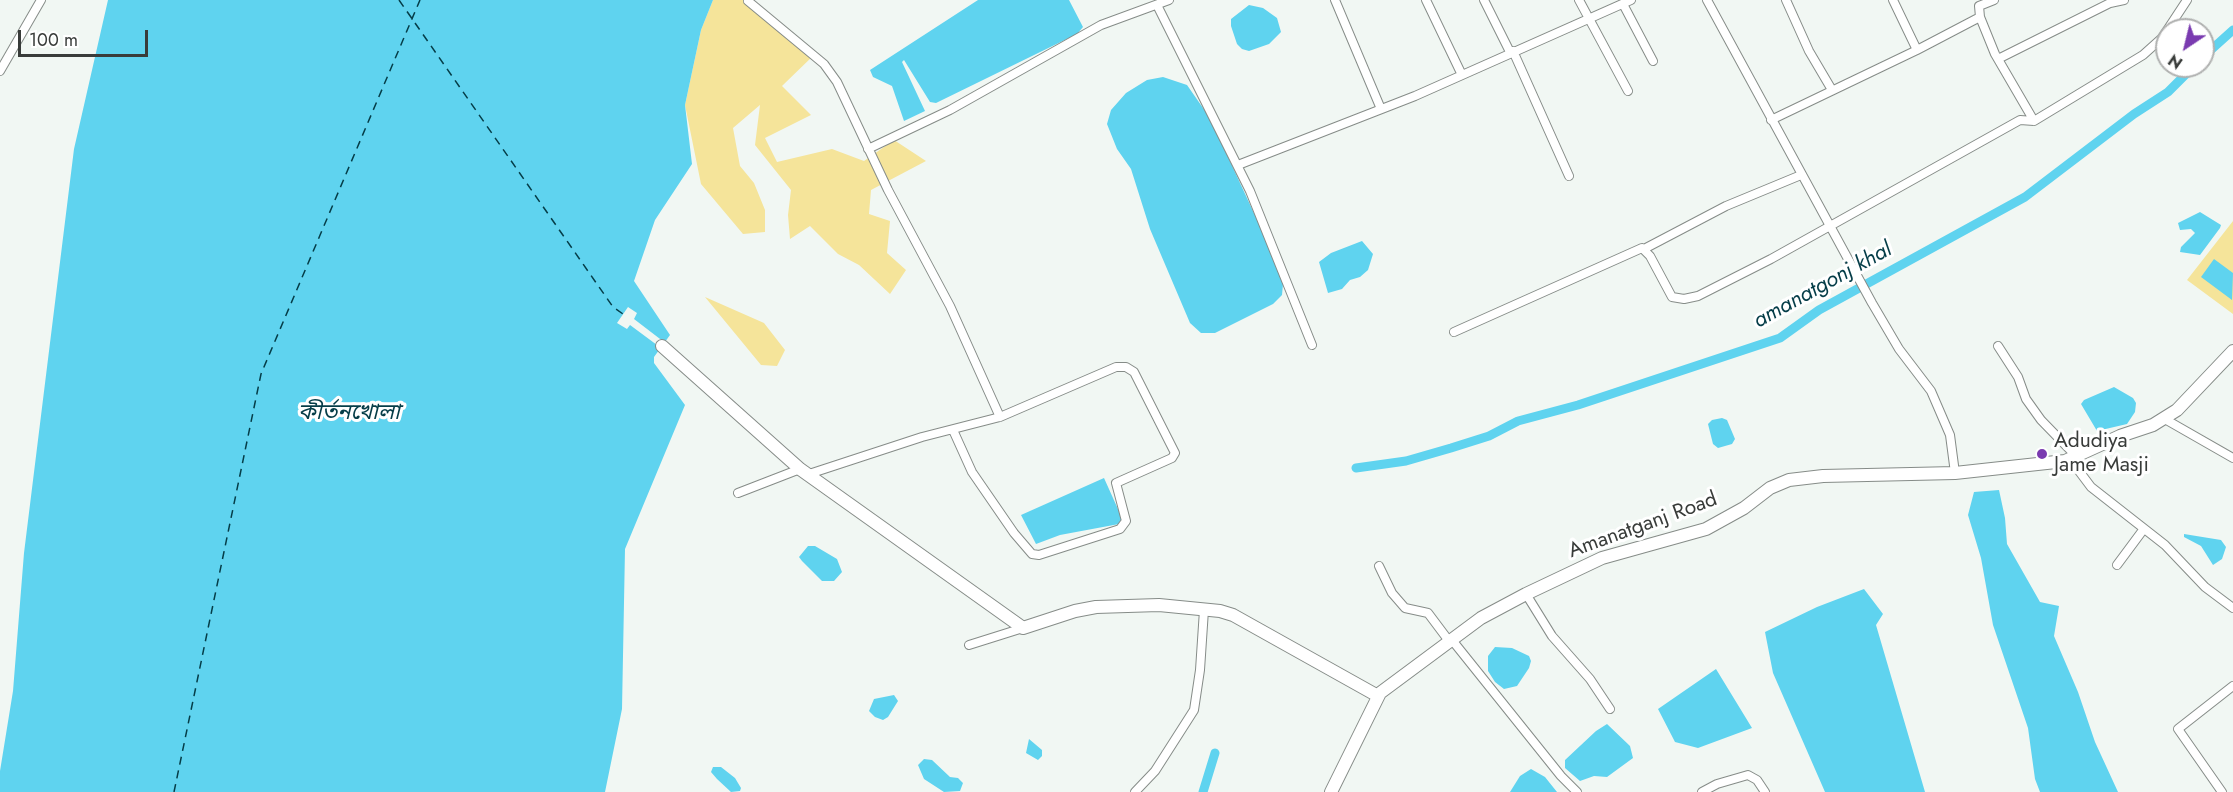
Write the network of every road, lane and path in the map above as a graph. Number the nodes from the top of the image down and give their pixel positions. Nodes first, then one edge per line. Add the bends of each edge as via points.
1 (41, 0) edge
2 (1169, 0) edge
3 (1335, 0) edge
4 (1426, 0) edge
5 (1484, 0) edge
6 (1579, 0) edge
7 (1707, 0) edge
8 (1786, 0) edge
9 (1893, 0) edge
10 (1994, 0) edge
11 (2124, 0) edge
12 (2187, 0) edge
13 (748, 1) edge
14 (1627, 2) edge
15 (1978, 3) edge
16 (1157, 5) junction
17 (1980, 17) junction
18 (1588, 19) junction
19 (1917, 50) junction
20 (1512, 52) junction
21 (1998, 59) junction
22 (1653, 61) dead end
23 (0, 71) edge
24 (1461, 73) junction
25 (1832, 90) junction
26 (1628, 92) dead end
27 (1381, 109) junction
28 (1772, 120) junction
29 (2034, 120) junction
30 (868, 149) junction
31 (1238, 165) junction
32 (1801, 175) junction
33 (1569, 176) dead end
34 (1831, 225) junction
35 (1644, 249) junction
36 (1454, 332) dead end
37 (1312, 345) dead end
38 (662, 346) dead end
39 (1998, 346) dead end
40 (2233, 351) edge
41 (1000, 417) junction
42 (2163, 418) junction
43 (953, 430) junction
44 (2073, 457) junction
45 (2233, 458) edge
46 (804, 472) junction
47 (1955, 473) junction
48 (738, 493) dead end
49 (2143, 530) junction
50 (2117, 565) dead end
51 (1379, 566) dead end
52 (1526, 594) junction
53 (2233, 608) edge
54 (1204, 610) junction
55 (1023, 628) junction
56 (1451, 640) junction
57 (969, 645) dead end
58 (2233, 686) edge
59 (1378, 696) junction
60 (1611, 709) dead end
61 (1135, 792) edge
62 (1331, 792) edge
63 (1577, 792) edge
64 (1702, 792) edge
65 (1765, 792) edge
66 (2222, 792) edge

1 - 23 street
2 - 16 street
3 - 27 street
4 - 24 street
5 - 20 street
6 - 18 street
7 - 28 street
8 - 25 street
9 - 19 street
10 - 15 street
11 - 21 street via 2110,3
12 - 29 street via 2162,38 2143,55
13 - 30 street via 824,64 837,82
14 - 18 street
14 - 22 street
15 - 17 street
16 - 30 street via 1101,25 950,110
16 - 31 street
17 - 19 street
17 - 21 street
18 - 20 street
18 - 26 street
19 - 25 street
20 - 24 street
20 - 33 street
21 - 29 street
24 - 27 street
25 - 28 street
27 - 31 street
28 - 32 street
29 - 34 street via 2020,120
30 - 41 street via 950,306
31 - 37 street
32 - 34 street
32 - 35 street via 1726,206
34 - 35 street via 1698,296 1684,299 1672,297
34 - 47 street via 1872,303 1941,410 1950,435
35 - 36 street via 1626,253
38 - 46 main road
39 - 44 street via 2018,377 2026,399
40 - 42 main road, Amanatganj Road via 2177,410
41 - 43 street
41 - 43 street via 1126,367 1134,372 1175,453 1172,458 1116,483 1126,521 1120,529 1039,555 1032,554 978,482
42 - 44 main road, Amanatganj Road
42 - 45 street
43 - 46 street
44 - 47 main road, Amanatganj Road
44 - 49 street via 2091,487
46 - 48 street
46 - 55 main road
47 - 52 main road, Amanatganj Road via 1789,480 1706,530 1602,558
49 - 50 street
49 - 53 street via 2165,545 2205,587
51 - 56 street via 1392,593 1405,608 1428,613
52 - 56 main road, Amanatganj Road via 1481,618
52 - 60 street via 1552,636
54 - 55 main road via 1159,605 1096,607
54 - 59 main road via 1233,615
54 - 61 street via 1194,710 1155,771
55 - 57 street
56 - 59 main road, Amanatganj Road
56 - 63 street
58 - 66 street via 2178,729
59 - 62 main road, Amanatganj Road
64 - 65 street via 1748,775

